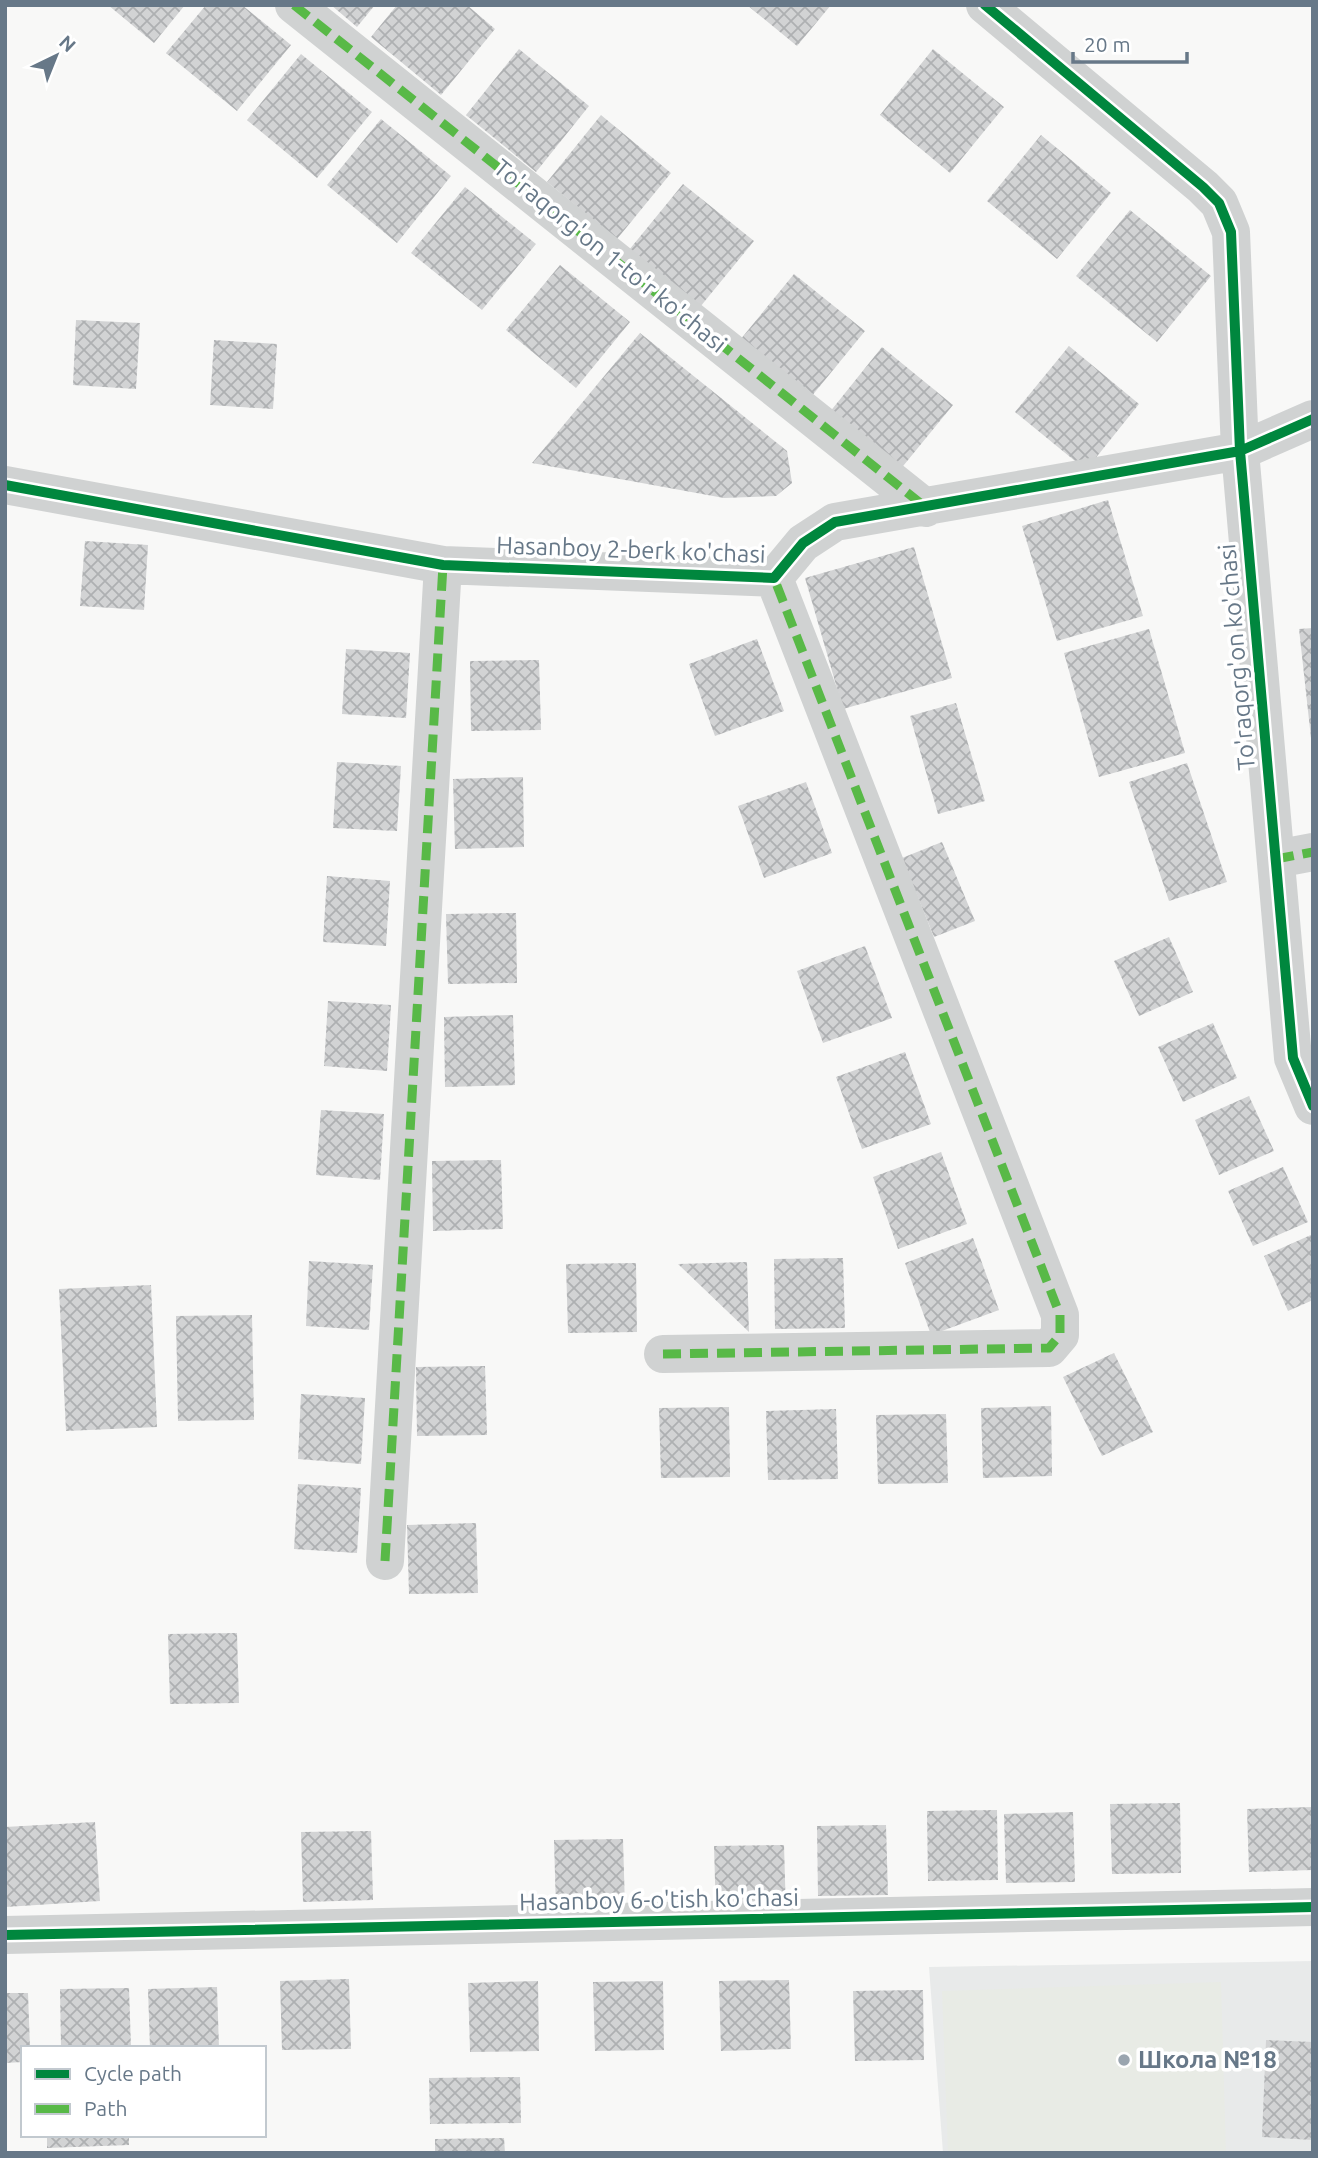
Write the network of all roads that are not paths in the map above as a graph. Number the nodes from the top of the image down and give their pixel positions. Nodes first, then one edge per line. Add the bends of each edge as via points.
1 (294, 5) edge
2 (985, 5) edge
3 (1313, 419) edge
4 (1240, 451) junction
5 (5, 485) edge
6 (926, 508) junction
7 (443, 565) junction
8 (774, 578) junction
9 (1313, 852) edge
10 (1276, 859) junction
11 (1313, 1106) edge
12 (663, 1354) dead end
13 (385, 1561) dead end
14 (1313, 1908) edge
15 (5, 1935) edge

1 - 6 street, To'raqorg'on 1-to'r ko'chasi
2 - 4 street, To'raqorg'on ko'chasi via 1219,203 1231,232
3 - 4 street, Hasanboy 2-berk ko'chasi
4 - 6 street, Hasanboy 2-berk ko'chasi
4 - 10 street, To'raqorg'on ko'chasi
5 - 7 street, Hasanboy 2-berk ko'chasi
6 - 8 street, Hasanboy 2-berk ko'chasi via 835,522 803,543
7 - 8 street, Hasanboy 2-berk ko'chasi
7 - 13 street
8 - 12 street via 1060,1315 1060,1335 1049,1348
9 - 10 street
10 - 11 street, To'raqorg'on ko'chasi via 1293,1058
14 - 15 street, Hasanboy 6-o'tish ko'chasi

